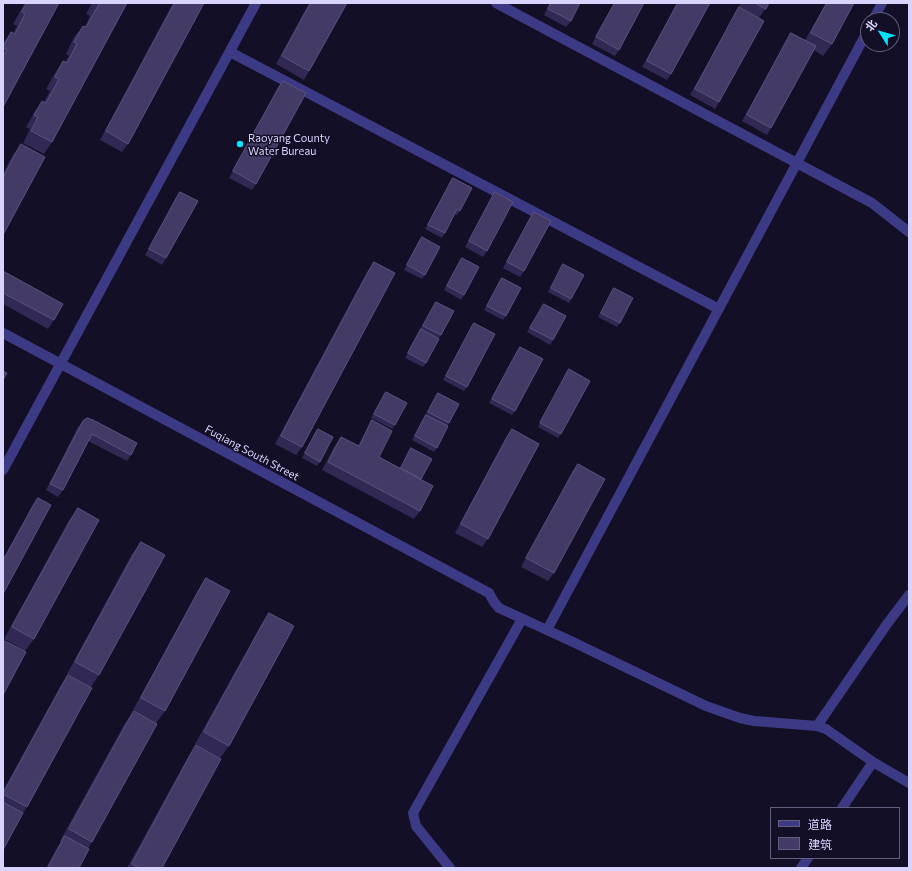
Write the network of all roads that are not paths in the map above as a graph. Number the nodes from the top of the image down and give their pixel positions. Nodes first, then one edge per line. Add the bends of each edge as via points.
1 (256, 3) edge
2 (496, 3) edge
3 (882, 3) edge
4 (877, 12) edge
5 (860, 45) edge
6 (230, 52) junction
7 (797, 163) junction
8 (909, 232) edge
9 (719, 309) junction
10 (3, 333) edge
11 (60, 364) junction
12 (3, 470) edge
13 (909, 595) edge
14 (522, 618) junction
15 (547, 630) junction
16 (817, 726) junction
17 (873, 762) junction
18 (909, 783) edge
19 (843, 807) edge
20 (807, 859) edge
21 (450, 868) edge
22 (801, 868) edge

1 - 6 street
2 - 7 street
3 - 4 street
5 - 7 street
6 - 9 street
6 - 11 street
7 - 8 street via 872,203
7 - 9 street
9 - 15 street
10 - 11 street, Fuqiang South Street
11 - 12 street
11 - 14 street, Fuqiang South Street via 489,593 499,608
13 - 16 street
14 - 15 street
14 - 21 street via 413,813 416,826
15 - 16 street via 706,706 754,721
16 - 17 street via 826,729
17 - 18 street
17 - 19 street
20 - 22 street

